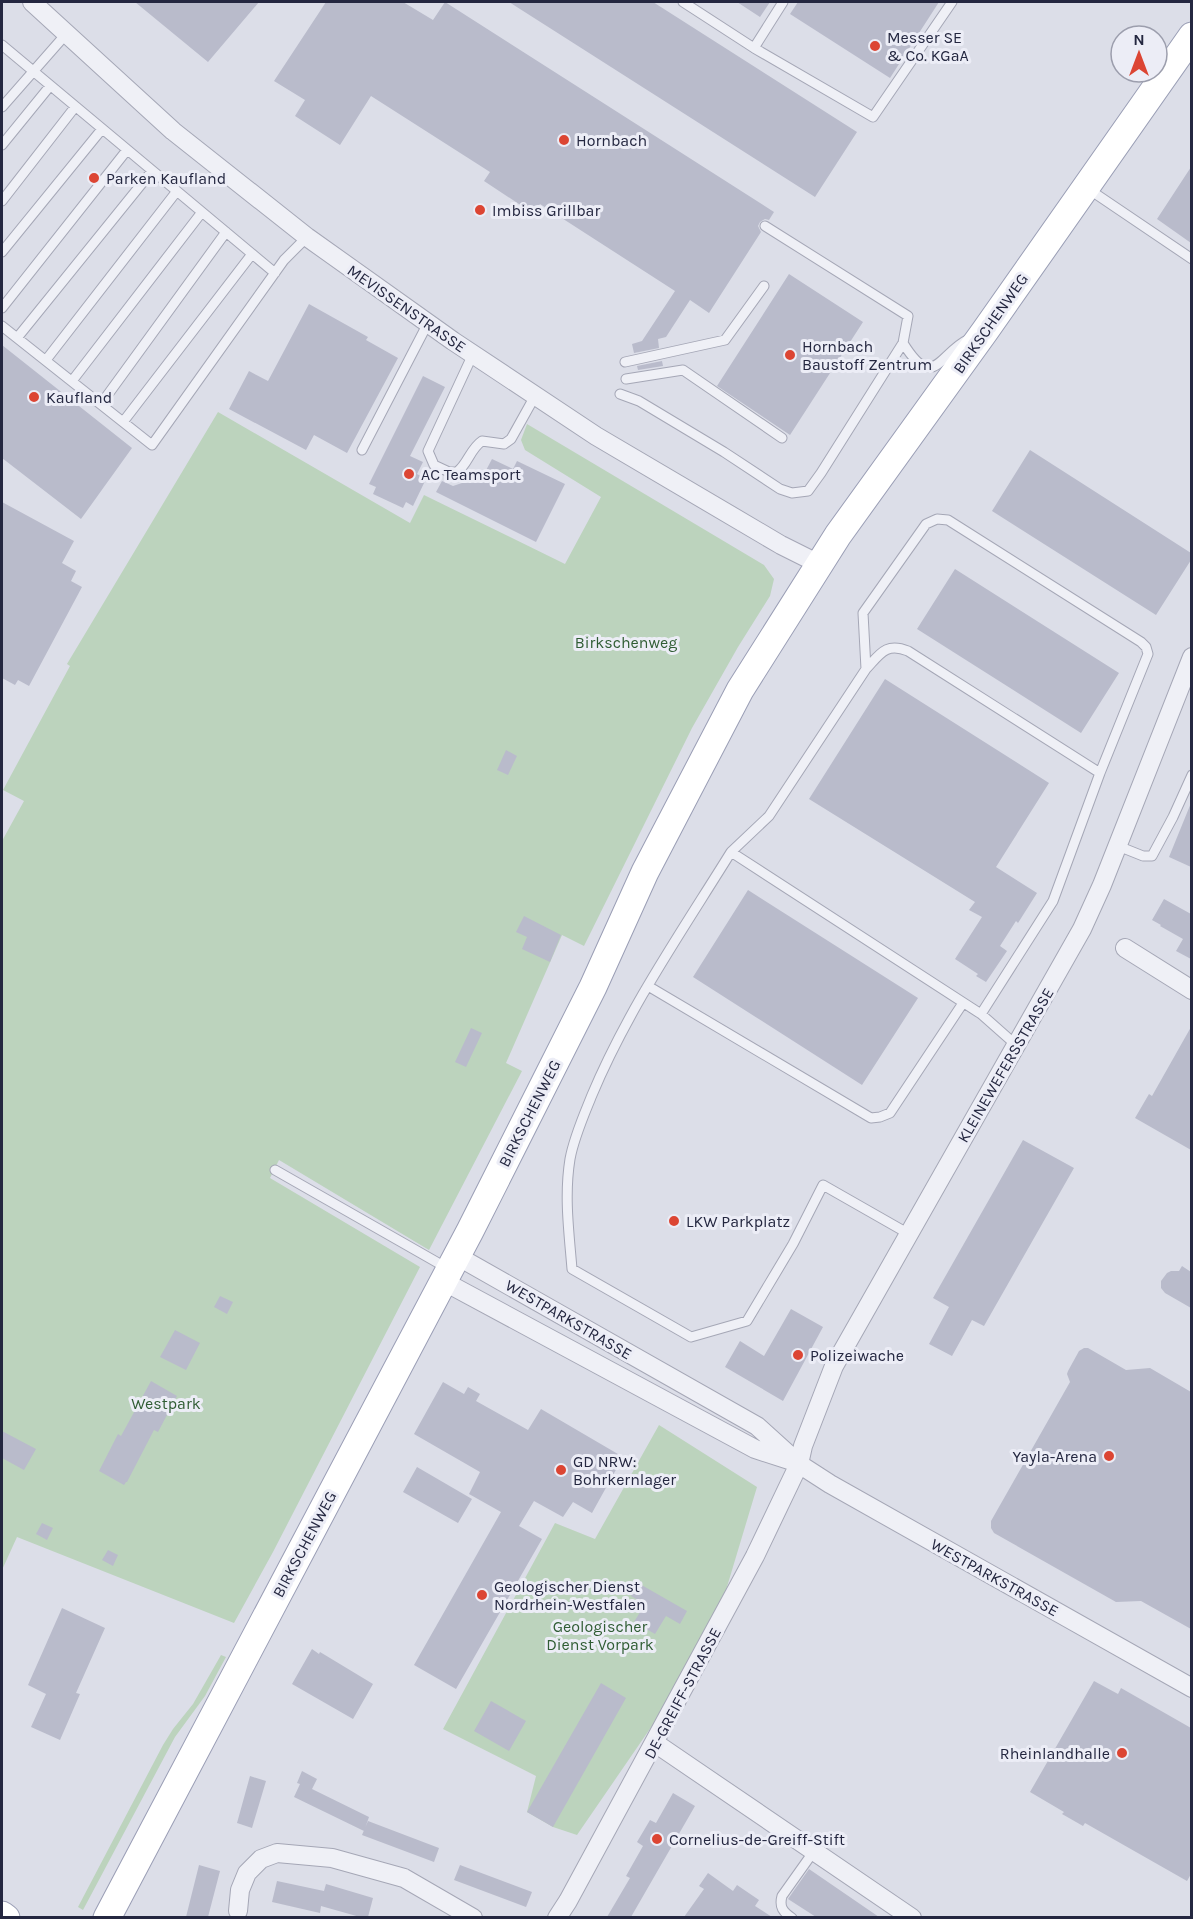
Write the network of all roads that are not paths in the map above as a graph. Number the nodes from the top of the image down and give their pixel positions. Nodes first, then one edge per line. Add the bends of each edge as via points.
1 (32, 2) edge
2 (683, 2) edge
3 (783, 2) edge
4 (952, 2) edge
5 (67, 33) junction
6 (1191, 36) edge
7 (2, 45) edge
8 (754, 48) junction
9 (31, 72) junction
10 (50, 86) junction
11 (2, 104) edge
12 (75, 107) junction
13 (102, 129) junction
14 (2, 146) edge
15 (127, 150) junction
16 (152, 171) junction
17 (1085, 186) junction
18 (177, 191) junction
19 (2, 201) edge
20 (202, 212) junction
21 (765, 226) dead end
22 (226, 232) junction
23 (307, 237) junction
24 (2, 252) edge
25 (252, 254) junction
26 (1191, 260) edge
27 (275, 273) junction
28 (764, 286) dead end
29 (2, 308) edge
30 (428, 323) junction
31 (2, 326) edge
32 (985, 331) junction
33 (17, 338) junction
34 (903, 343) junction
35 (473, 354) junction
36 (46, 360) junction
37 (625, 362) dead end
38 (626, 379) dead end
39 (72, 381) junction
40 (620, 394) dead end
41 (535, 396) junction
42 (101, 404) junction
43 (123, 422) junction
44 (782, 438) dead end
45 (362, 450) dead end
46 (819, 564) junction
47 (1191, 657) edge
48 (866, 669) junction
49 (1187, 680) edge
50 (1100, 773) junction
51 (1191, 776) edge
52 (1118, 846) junction
53 (731, 852) junction
54 (1125, 948) dead end
55 (648, 986) junction
56 (1191, 990) edge
57 (963, 1002) junction
58 (981, 1014) junction
59 (1016, 1045) junction
60 (275, 1170) dead end
61 (909, 1234) junction
62 (449, 1269) junction
63 (799, 1464) junction
64 (1191, 1688) edge
65 (655, 1743) junction
66 (814, 1851) junction
67 (238, 1911) dead end
68 (2, 1916) edge
69 (6, 1917) edge
70 (107, 1917) edge
71 (473, 1917) edge
72 (557, 1917) edge
73 (792, 1917) edge
74 (912, 1917) edge

1 - 5 street, MEVISSENSTRASSE
2 - 8 lane
3 - 8 lane
4 - 8 lane via 873,117
5 - 9 lane
5 - 23 street, MEVISSENSTRASSE via 173,131
6 - 17 main road, BIRKSCHENWEG
7 - 9 lane
9 - 10 lane
9 - 11 lane
10 - 12 lane
10 - 14 lane
12 - 13 lane
12 - 19 lane
13 - 15 lane
13 - 24 lane
15 - 16 lane
15 - 29 lane
16 - 18 lane
16 - 33 lane
17 - 26 lane
17 - 32 main road, BIRKSCHENWEG
18 - 20 lane
18 - 36 lane
20 - 22 lane
20 - 39 lane
21 - 34 lane via 908,316
22 - 25 lane
22 - 42 lane
23 - 27 lane
23 - 30 street, MEVISSENSTRASSE
25 - 27 lane
25 - 43 lane
27 - 43 lane via 152,445
28 - 37 lane via 725,340
30 - 35 street, MEVISSENSTRASSE
30 - 45 lane
31 - 33 lane
32 - 34 lane via 958,344 942,363 931,367 918,363
32 - 46 main road, BIRKSCHENWEG
33 - 36 lane
34 - 40 lane via 808,491 792,493 780,489 639,401
35 - 41 street, MEVISSENSTRASSE
35 - 41 lane via 428,452 434,465 457,472 482,441 504,444 511,439
36 - 39 lane
38 - 44 lane via 682,370
39 - 42 lane
41 - 46 street, MEVISSENSTRASSE via 606,442
42 - 43 lane
46 - 62 main road, BIRKSCHENWEG via 709,746 645,872 593,987
47 - 49 street, KLEINEWEFERSSTRASSE
48 - 50 lane via 885,649 896,646 908,651
48 - 50 lane via 863,613 926,525 937,519 948,520 1146,647 1148,654
48 - 53 lane via 769,816
49 - 52 street, KLEINEWEFERSSTRASSE
50 - 58 lane via 1053,901
51 - 52 lane via 1152,856
52 - 59 street, KLEINEWEFERSSTRASSE via 1082,929
53 - 55 lane
53 - 57 lane
54 - 56 street
55 - 57 lane via 871,1118 890,1113
55 - 61 lane via 607,1059 570,1158 566,1197 572,1269 691,1337 747,1322 823,1185
57 - 58 lane
58 - 59 lane
59 - 61 street, KLEINEWEFERSSTRASSE
60 - 62 lane
61 - 63 street, KLEINEWEFERSSTRASSE via 834,1366
62 - 63 street, WESTPARKSTRASSE via 755,1449
62 - 63 street, WESTPARKSTRASSE via 757,1426
62 - 70 main road, BIRKSCHENWEG
63 - 64 street, WESTPARKSTRASSE
63 - 65 street, DE-GREIFF-STRASSE via 755,1556
65 - 66 street
65 - 72 street, DE-GREIFF-STRASSE
66 - 73 lane via 780,1901
66 - 74 street
67 - 71 street via 247,1873 261,1859 277,1852 332,1858 404,1878
68 - 69 main road

